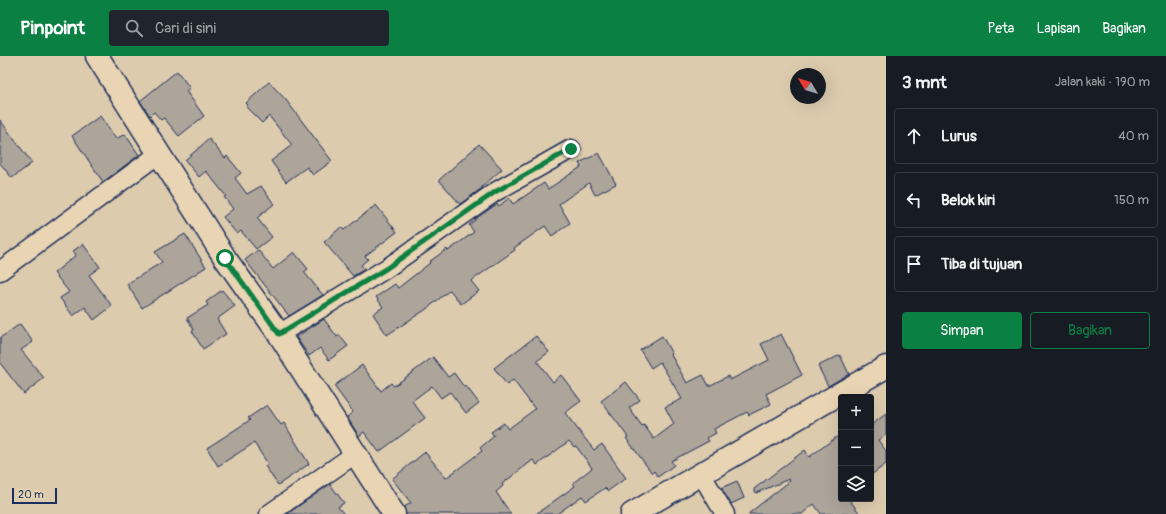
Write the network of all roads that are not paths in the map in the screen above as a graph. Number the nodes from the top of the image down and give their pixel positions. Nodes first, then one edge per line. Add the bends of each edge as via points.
1 (97, 56) edge
2 (571, 149) dead end
3 (160, 153) junction
4 (0, 271) edge
5 (279, 334) junction
6 (886, 367) edge
7 (355, 454) junction
8 (701, 474) junction
9 (270, 514) edge
10 (394, 514) edge
11 (632, 514) edge
12 (725, 514) edge

1 - 3 street
2 - 5 street via 495,192 387,268
3 - 4 street
3 - 5 street via 225,258
5 - 7 street
6 - 8 street
7 - 9 street
7 - 10 street
8 - 11 street
8 - 12 street

